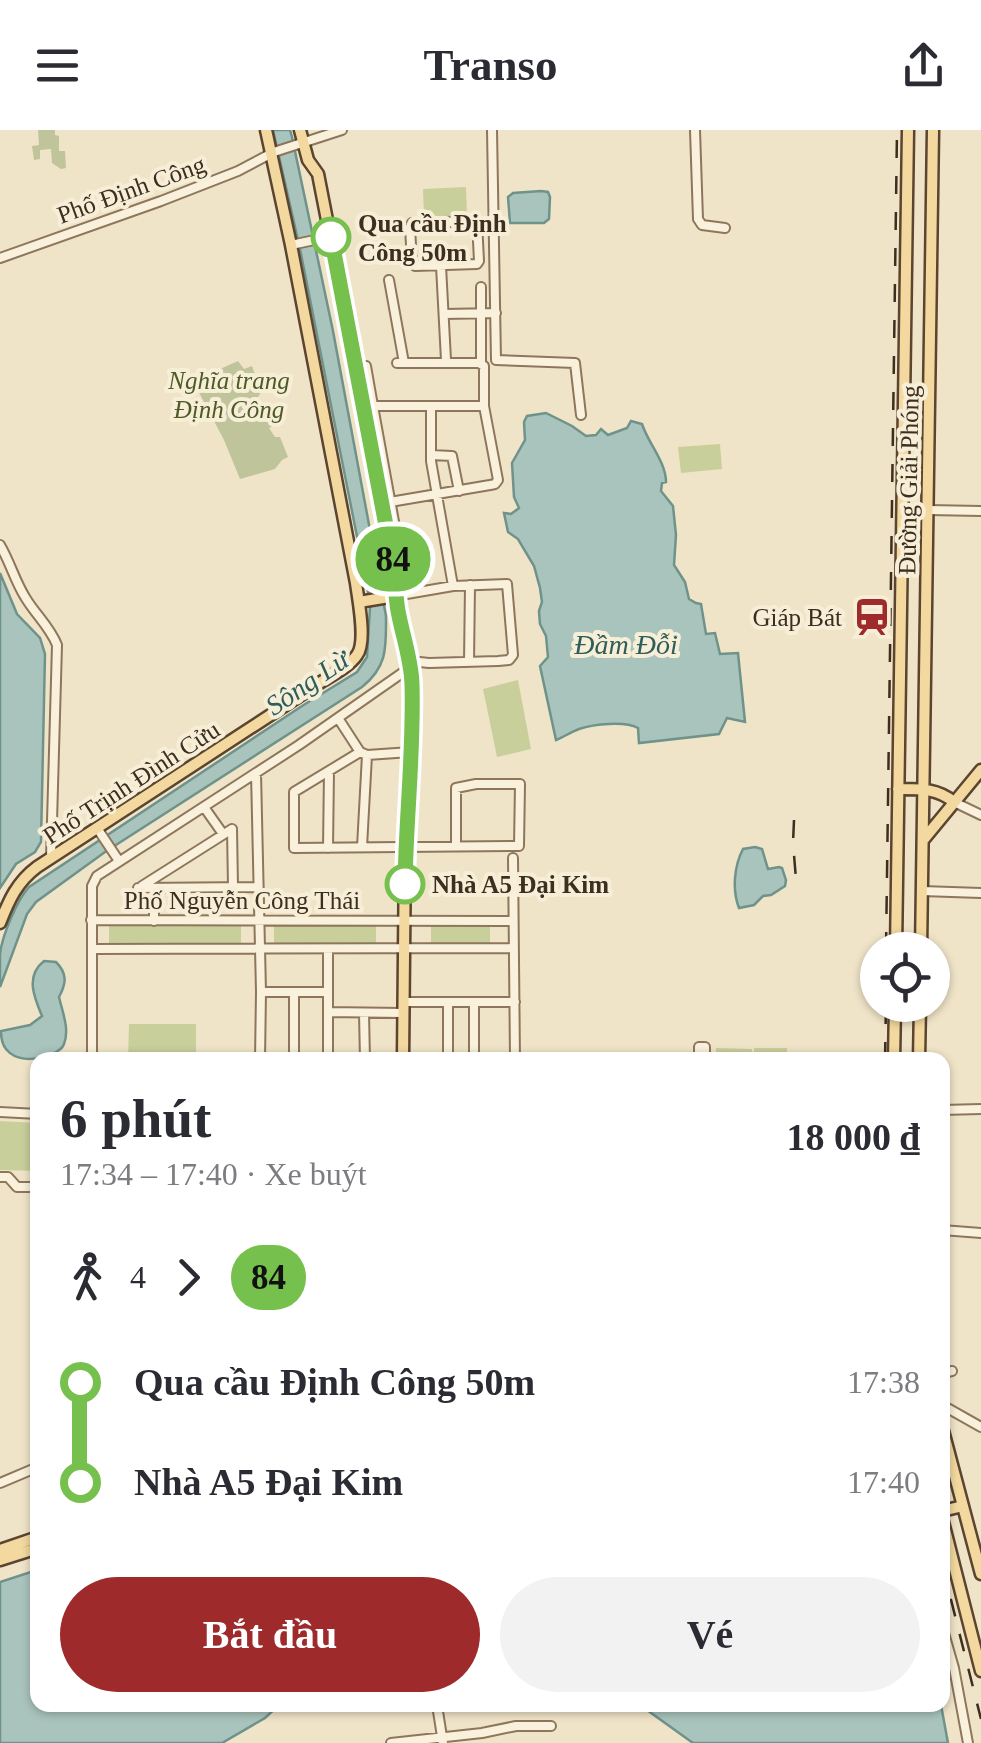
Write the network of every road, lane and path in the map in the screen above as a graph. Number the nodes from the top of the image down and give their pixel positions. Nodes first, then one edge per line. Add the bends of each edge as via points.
1 (266, 130) edge
2 (300, 130) edge
3 (342, 130) edge
4 (492, 130) edge
5 (695, 130) edge
6 (908, 130) edge
7 (932, 130) edge
8 (299, 144) junction
9 (272, 154) junction
10 (907, 202) junction
11 (932, 202) junction
12 (726, 228) dead end
13 (324, 238) junction
14 (294, 244) junction
15 (0, 258) edge
16 (441, 266) junction
17 (390, 280) dead end
18 (481, 287) dead end
19 (445, 314) junction
20 (481, 314) junction
21 (496, 314) junction
22 (446, 360) dead end
23 (482, 361) dead end
24 (366, 366) dead end
25 (904, 368) junction
26 (930, 368) junction
27 (373, 406) junction
28 (430, 406) junction
29 (484, 406) junction
30 (581, 414) dead end
31 (431, 455) junction
32 (458, 490) junction
33 (435, 494) junction
34 (390, 502) junction
35 (928, 510) junction
36 (981, 511) edge
37 (0, 545) edge
38 (470, 584) junction
39 (452, 586) junction
40 (396, 596) junction
41 (362, 601) junction
42 (901, 614) junction
43 (926, 614) junction
44 (410, 661) junction
45 (469, 662) junction
46 (338, 718) junction
47 (410, 752) junction
48 (363, 753) junction
49 (981, 770) edge
50 (329, 771) junction
51 (256, 773) junction
52 (898, 789) junction
53 (924, 789) junction
54 (954, 802) junction
55 (204, 808) junction
56 (981, 815) edge
57 (99, 831) junction
58 (223, 834) junction
59 (923, 840) junction
60 (456, 846) junction
61 (362, 847) junction
62 (405, 847) junction
63 (328, 848) junction
64 (51, 857) junction
65 (116, 857) junction
66 (513, 858) dead end
67 (232, 887) junction
68 (258, 887) junction
69 (154, 888) junction
70 (922, 891) junction
71 (981, 893) edge
72 (92, 920) junction
73 (154, 920) junction
74 (258, 920) junction
75 (404, 921) junction
76 (513, 921) junction
77 (0, 924) edge
78 (896, 932) edge
79 (921, 932) edge
80 (513, 948) junction
81 (92, 949) junction
82 (259, 949) junction
83 (328, 949) junction
84 (404, 949) junction
85 (261, 992) junction
86 (294, 992) junction
87 (328, 992) junction
88 (448, 1002) junction
89 (474, 1002) junction
90 (515, 1002) junction
91 (403, 1007) junction
92 (328, 1012) junction
93 (364, 1013) junction
94 (895, 1022) edge
95 (920, 1022) edge
96 (702, 1047) dead end
97 (92, 1052) edge
98 (260, 1052) edge
99 (294, 1052) edge
100 (328, 1052) edge
101 (365, 1052) edge
102 (404, 1052) edge
103 (448, 1052) edge
104 (474, 1052) edge
105 (515, 1052) edge
106 (702, 1052) edge
107 (894, 1052) edge
108 (919, 1052) edge
109 (950, 1110) edge
110 (981, 1110) edge
111 (0, 1112) edge
112 (30, 1114) edge
113 (0, 1177) edge
114 (30, 1187) edge
115 (950, 1231) edge
116 (981, 1233) edge
117 (950, 1410) edge
118 (981, 1428) edge
119 (950, 1455) edge
120 (30, 1470) edge
121 (0, 1483) edge
122 (964, 1506) junction
123 (950, 1511) edge
124 (30, 1542) edge
125 (950, 1546) edge
126 (20, 1548) junction
127 (30, 1548) edge
128 (0, 1550) edge
129 (0, 1560) edge
130 (981, 1574) edge
131 (950, 1654) edge
132 (981, 1671) edge
133 (438, 1712) edge
134 (552, 1726) dead end
135 (443, 1740) edge
136 (391, 1743) edge
137 (968, 1743) edge

1 - 9 main road, Phố Trịnh Đình Cửu
2 - 8 main road
3 - 8 street
4 - 21 street
5 - 12 street via 698,219
6 - 10 main road, Đường Giải Phóng
7 - 11 main road, Đường Giải Phóng
8 - 9 street, Phố Định Công
8 - 13 main road via 318,174
9 - 14 main road, Phố Trịnh Đình Cửu
9 - 15 street, Phố Định Công
10 - 11 main road
10 - 25 main road, Đường Giải Phóng
11 - 26 main road, Đường Giải Phóng
13 - 14 street
13 - 40 main road
14 - 41 main road, Phố Trịnh Đình Cửu
16 - 16 street via 478,263 477,221 410,225 412,263
16 - 19 street
17 - 29 street via 400,363 479,363
18 - 20 street
19 - 20 street
19 - 22 street
20 - 21 street
20 - 23 street
21 - 30 street via 496,360 575,362
24 - 27 street
25 - 26 main road
25 - 42 main road, Đường Giải Phóng
26 - 35 main road, Đường Giải Phóng
27 - 28 street
27 - 34 street
28 - 29 street
28 - 31 street
29 - 32 street via 498,480
31 - 32 street via 452,456
31 - 33 street
32 - 33 street
33 - 34 street
33 - 39 street
34 - 40 street
35 - 36 street
35 - 43 main road, Đường Giải Phóng
37 - 64 street via 57,645
38 - 39 street
38 - 45 street
38 - 45 street via 507,584 514,649 508,660
39 - 40 street
40 - 41 main road
40 - 44 main road
41 - 57 main road, Phố Trịnh Đình Cửu via 356,656
42 - 43 main road
42 - 52 main road, Đường Giải Phóng
43 - 53 main road, Đường Giải Phóng
44 - 45 street
44 - 46 street via 405,672
44 - 47 main road
46 - 48 street
46 - 51 street
47 - 48 street
47 - 62 main road
48 - 50 street
48 - 61 street
49 - 54 main road
50 - 63 street
50 - 63 street via 294,792 294,848
51 - 55 street
51 - 68 street
52 - 53 main road
52 - 78 main road, Đường Giải Phóng
53 - 54 main road
53 - 59 main road, Đường Giải Phóng
54 - 56 street
54 - 59 main road
55 - 58 street
55 - 65 street
57 - 64 main road, Phố Trịnh Đình Cửu
57 - 65 street
58 - 67 street via 232,829
58 - 69 street via 138,888
59 - 70 main road, Đường Giải Phóng
60 - 60 street via 520,846 520,784 456,788
60 - 62 street
61 - 62 street
61 - 63 street
62 - 75 main road
64 - 77 main road, Phố Trịnh Đình Cửu via 23,878
65 - 72 street via 94,880
66 - 76 street
67 - 68 street
67 - 69 street
68 - 74 street
69 - 73 street
70 - 71 street
70 - 79 main road, Đường Giải Phóng
72 - 73 street, Phố Nguyễn Công Thái
72 - 81 street
73 - 74 street, Phố Nguyễn Công Thái
74 - 75 street, Phố Nguyễn Công Thái
74 - 82 street
75 - 76 street, Phố Nguyễn Công Thái
75 - 84 main road
76 - 80 street
80 - 84 street, Phố Nguyễn Công Thái
80 - 90 street
81 - 82 street, Phố Nguyễn Công Thái
81 - 97 street
82 - 83 street, Phố Nguyễn Công Thái
82 - 85 street
83 - 84 street, Phố Nguyễn Công Thái
83 - 87 street
84 - 91 main road
85 - 86 street
85 - 98 street
86 - 87 street
86 - 99 street
87 - 92 street
88 - 89 street
88 - 91 street
88 - 103 street
89 - 90 street
89 - 104 street
90 - 105 street
91 - 93 street
91 - 102 main road
92 - 93 street
92 - 100 street
93 - 101 street
94 - 107 main road
95 - 108 main road
96 - 106 street
109 - 110 street
111 - 112 street
113 - 114 street
115 - 116 street
117 - 118 street
119 - 122 main road
120 - 121 street
122 - 123 main road
122 - 130 main road
124 - 126 main road
125 - 132 main road
126 - 127 main road
126 - 128 main road
126 - 129 main road
131 - 137 street
133 - 135 street
134 - 135 street
135 - 136 street

